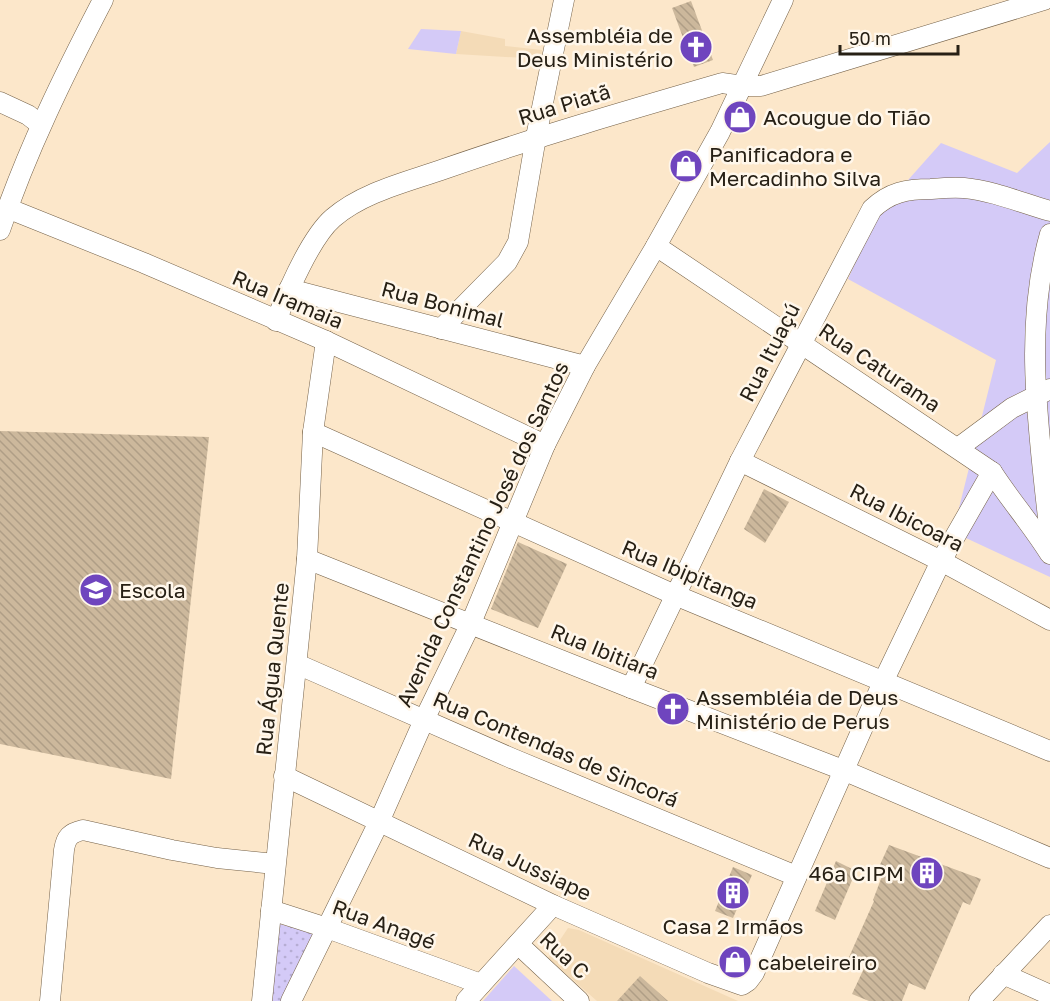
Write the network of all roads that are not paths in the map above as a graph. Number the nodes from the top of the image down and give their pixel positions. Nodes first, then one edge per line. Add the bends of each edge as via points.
1 (103, 0) edge
2 (564, 0) edge
3 (783, 0) edge
4 (1044, 0) edge
5 (743, 86) junction
6 (0, 102) edge
7 (40, 125) junction
8 (536, 137) junction
9 (7, 208) junction
10 (1050, 211) edge
11 (0, 230) edge
12 (1050, 234) edge
13 (656, 246) junction
14 (289, 289) junction
15 (276, 321) junction
16 (441, 329) junction
17 (326, 341) junction
18 (801, 343) junction
19 (585, 366) junction
20 (1043, 392) edge
21 (314, 432) junction
22 (545, 445) junction
23 (958, 448) junction
24 (740, 461) junction
25 (992, 472) junction
26 (514, 522) junction
27 (1050, 537) edge
28 (1050, 554) edge
29 (308, 559) junction
30 (941, 561) junction
31 (675, 594) junction
32 (1050, 620) edge
33 (471, 623) junction
34 (297, 664) junction
35 (883, 682) junction
36 (631, 688) junction
37 (424, 720) junction
38 (1050, 751) edge
39 (843, 770) junction
40 (284, 776) junction
41 (379, 822) junction
42 (1050, 858) edge
43 (274, 864) junction
44 (796, 876) junction
45 (553, 905) junction
46 (271, 910) junction
47 (1050, 925) edge
48 (327, 928) junction
49 (518, 944) junction
50 (1003, 974) junction
51 (481, 984) junction
52 (1050, 995) edge
53 (50, 1001) edge
54 (262, 1001) edge
55 (291, 1001) edge
56 (466, 1001) edge
57 (579, 1001) edge
58 (979, 1001) edge

1 - 7 street
2 - 8 street
3 - 5 street, Avenida Constantino José dos Santos
4 - 5 street, Rua Piatã via 761,86
5 - 8 street, Rua Piatã via 722,83
5 - 13 street, Avenida Constantino José dos Santos
6 - 7 street
7 - 9 street
8 - 14 street, Rua Piatã via 345,208 324,227
8 - 16 street via 518,242 507,261
9 - 11 street
9 - 15 street, Rua Iramaia
10 - 18 street, Rua Ituaçú via 987,191 963,188 892,193 865,218
12 - 20 street via 1036,302
13 - 18 street, Rua Caturama
13 - 19 street, Avenida Constantino José dos Santos
14 - 15 street, Rua Piatã
14 - 16 street, Rua Bonimal
15 - 17 street, Rua Iramaia
16 - 19 street, Rua Bonimal
17 - 21 street, Rua Água Quente
17 - 22 street, Rua Iramaia
18 - 23 street, Rua Caturama
18 - 24 street, Rua Ituaçú
19 - 22 street, Avenida Constantino José dos Santos
20 - 23 street via 1012,408
20 - 27 street
21 - 26 street, Rua Ibipitanga
21 - 29 street, Rua Água Quente
22 - 26 street, Avenida Constantino José dos Santos
23 - 25 street, Rua Caturama
24 - 30 street, Rua Ibicoara
24 - 31 street, Rua Ituaçú
25 - 28 street
25 - 30 street
26 - 31 street, Rua Ibipitanga
26 - 33 street, Avenida Constantino José dos Santos
29 - 33 street, Rua Ibitiara
29 - 34 street, Rua Água Quente
30 - 32 street, Rua Ibicoara
30 - 35 street
31 - 35 street, Rua Ibipitanga
31 - 36 street, Rua Ituaçú
33 - 36 street, Rua Ibitiara
33 - 37 street, Avenida Constantino José dos Santos
34 - 37 street, Rua Contendas de Sincorá
34 - 40 street, Rua Água Quente
35 - 38 street, Rua Ibipitanga
35 - 39 street
36 - 39 street, Rua Ibitiara
37 - 41 street, Avenida Constantino José dos Santos
37 - 44 street, Rua Contendas de Sincorá
39 - 42 street, Rua Ibitiara
39 - 44 street
40 - 41 street, Rua Jussiape
40 - 43 street, Rua Água Quente
41 - 45 street, Rua Jussiape
41 - 48 street, Avenida Constantino José dos Santos
43 - 46 street, Rua Água Quente
43 - 53 street via 183,852 83,830 73,832 64,850
44 - 45 street, Rua Jussiape via 754,973 746,983 738,985
45 - 49 street
46 - 48 street, Rua Anagé
46 - 54 street, Rua Água Quente
47 - 50 street
48 - 51 street, Rua Anagé
48 - 55 street, Avenida Constantino José dos Santos
49 - 51 street
49 - 57 street, Rua C
50 - 52 street
50 - 58 street
51 - 56 street

